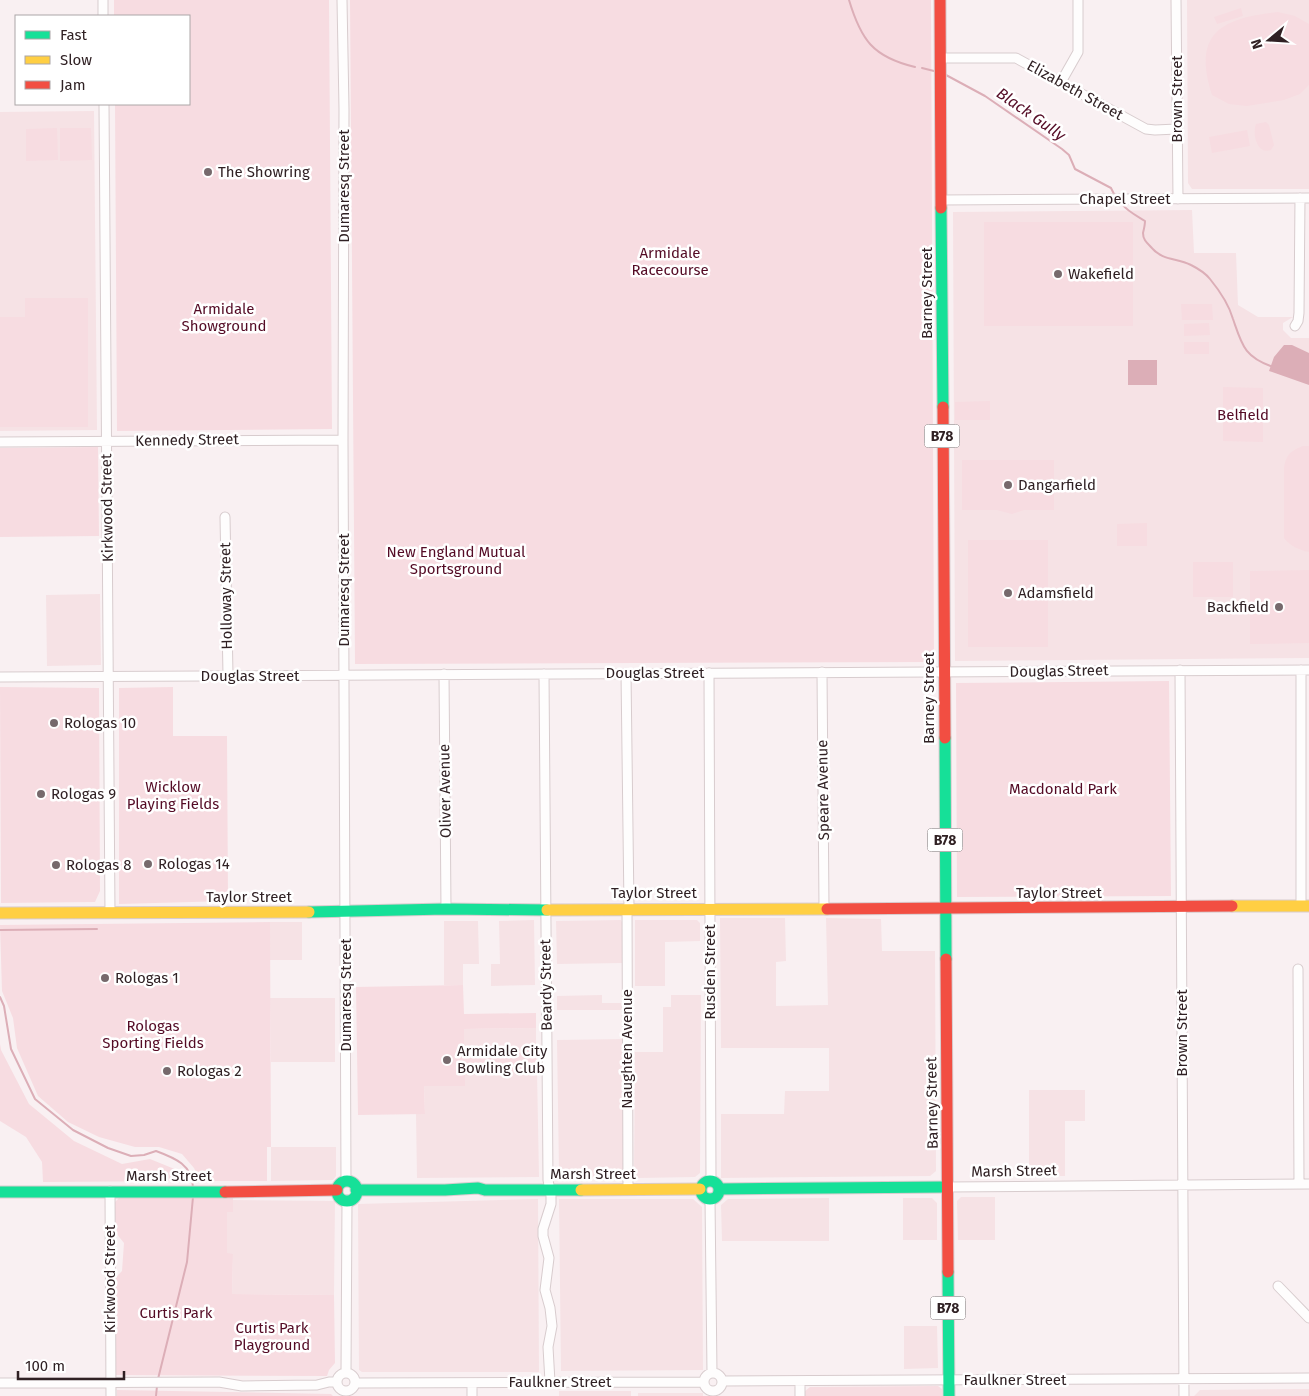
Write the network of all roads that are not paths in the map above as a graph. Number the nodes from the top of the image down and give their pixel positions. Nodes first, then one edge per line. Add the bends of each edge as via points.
1 (103, 0) edge
2 (342, 0) edge
3 (940, 0) edge
4 (1078, 0) edge
5 (1176, 0) edge
6 (103, 15) edge
7 (941, 58) junction
8 (1061, 82) junction
9 (104, 105) edge
10 (1177, 129) junction
11 (1305, 198) edge
12 (1178, 199) junction
13 (941, 200) junction
14 (1295, 326) dead end
15 (343, 440) junction
16 (106, 441) junction
17 (0, 442) edge
18 (225, 517) dead end
19 (1180, 670) junction
20 (1305, 670) edge
21 (822, 672) junction
22 (944, 672) junction
23 (626, 673) junction
24 (708, 673) junction
25 (444, 674) junction
26 (544, 674) junction
27 (228, 675) junction
28 (344, 676) junction
29 (0, 677) edge
30 (109, 677) junction
31 (1305, 906) edge
32 (824, 907) junction
33 (1181, 907) junction
34 (628, 908) junction
35 (710, 908) junction
36 (946, 908) junction
37 (446, 909) junction
38 (545, 910) junction
39 (346, 912) junction
40 (0, 913) edge
41 (110, 913) junction
42 (1298, 969) dead end
43 (711, 1180) junction
44 (346, 1181) junction
45 (1299, 1184) junction
46 (1309, 1184) edge
47 (1183, 1185) junction
48 (947, 1187) junction
49 (550, 1189) junction
50 (628, 1189) junction
51 (700, 1189) junction
52 (337, 1190) junction
53 (356, 1190) junction
54 (719, 1190) junction
55 (110, 1191) junction
56 (0, 1192) edge
57 (710, 1199) junction
58 (347, 1200) junction
59 (1278, 1286) dead end
60 (1309, 1318) edge
61 (346, 1373) junction
62 (712, 1373) junction
63 (1309, 1378) edge
64 (1184, 1379) junction
65 (949, 1380) junction
66 (800, 1381) junction
67 (337, 1382) junction
68 (550, 1382) junction
69 (704, 1382) junction
70 (722, 1382) junction
71 (0, 1383) edge
72 (111, 1383) junction
73 (356, 1383) junction
74 (472, 1383) junction
75 (347, 1394) edge
76 (712, 1394) edge
77 (111, 1396) edge
78 (472, 1396) edge
79 (800, 1396) edge
80 (949, 1396) edge
81 (1184, 1396) edge

1 - 6 street
2 - 15 street, Dumaresq Street
3 - 7 main road, Barney Street / B78
4 - 8 street via 1078,47
5 - 10 street, Brown Street
7 - 8 street, Elizabeth Street via 1016,58
7 - 13 main road, Barney Street / B78
8 - 10 street, Elizabeth Street via 1146,129
9 - 16 street, Kirkwood Street
10 - 12 street, Brown Street
11 - 12 street, Chapel Street
11 - 14 street via 1299,313
12 - 13 street, Chapel Street
13 - 22 main road, Barney Street / B78
15 - 16 street, Kennedy Street
15 - 28 street, Dumaresq Street
16 - 17 street, Kennedy Street
16 - 30 street, Kirkwood Street
18 - 27 street, Holloway Street
19 - 20 street, Douglas Street
19 - 22 street, Douglas Street
19 - 33 street, Brown Street
20 - 31 street
21 - 22 street, Douglas Street
21 - 24 street, Douglas Street
21 - 32 street, Speare Avenue
22 - 36 main road, Barney Street / B78
23 - 24 street, Douglas Street
23 - 26 street, Douglas Street
23 - 34 street, Naughten Avenue
24 - 35 street, Rusden Street
25 - 26 street, Douglas Street
25 - 28 street, Douglas Street
25 - 37 street, Oliver Avenue
26 - 38 street, Beardy Street
27 - 28 street, Douglas Street
27 - 30 street, Douglas Street
28 - 39 street, Dumaresq Street
29 - 30 street, Douglas Street
30 - 41 street, Kirkwood Street
31 - 33 main road, Taylor Street
32 - 35 main road, Taylor Street
32 - 36 main road, Taylor Street
33 - 36 main road, Taylor Street
33 - 47 street, Brown Street
34 - 35 main road, Taylor Street
34 - 38 main road, Taylor Street
34 - 50 street, Naughten Avenue
35 - 43 street, Rusden Street
36 - 48 main road, Barney Street / B78
37 - 38 main road, Taylor Street
37 - 39 main road, Taylor Street
38 - 49 street, Beardy Street
39 - 41 main road, Taylor Street
39 - 44 street, Dumaresq Street
40 - 41 main road, Taylor Street
42 - 45 street
43 - 51 main road via 703,1183
43 - 54 main road via 717,1183
44 - 52 main road
44 - 53 main road via 352,1182
45 - 46 street, Marsh Street
45 - 47 street, Marsh Street
47 - 48 street, Marsh Street
47 - 64 street, Brown Street
48 - 54 main road, Marsh Street
48 - 65 main road, Barney Street / B78
49 - 50 main road, Marsh Street
49 - 53 main road, Marsh Street
49 - 68 street, Beardy Street via 551,1204 543,1236 550,1258 545,1290 552,1326 548,1348
50 - 51 main road, Marsh Street
51 - 57 main road via 702,1195
52 - 55 main road, Marsh Street
52 - 58 main road via 341,1198
53 - 58 main road via 354,1197
54 - 57 main road via 717,1196
55 - 56 main road, Marsh Street
55 - 72 street, Kirkwood Street
57 - 62 street
58 - 61 street
59 - 60 street
61 - 67 street via 340,1375
61 - 73 street via 353,1375
62 - 69 street
62 - 70 street via 718,1374
63 - 64 street, Faulkner Street
64 - 65 street, Faulkner Street
64 - 81 street, Brown Street
65 - 66 street, Faulkner Street
65 - 80 main road, Barney Street / B78
66 - 70 street, Faulkner Street
66 - 79 street
67 - 72 street via 242,1386 219,1382
67 - 75 street
68 - 69 street, Faulkner Street
68 - 74 street, Faulkner Street
69 - 76 street
70 - 76 street
71 - 72 street
72 - 77 street, Kirkwood Street
73 - 74 street, Faulkner Street
73 - 75 street
74 - 78 street

